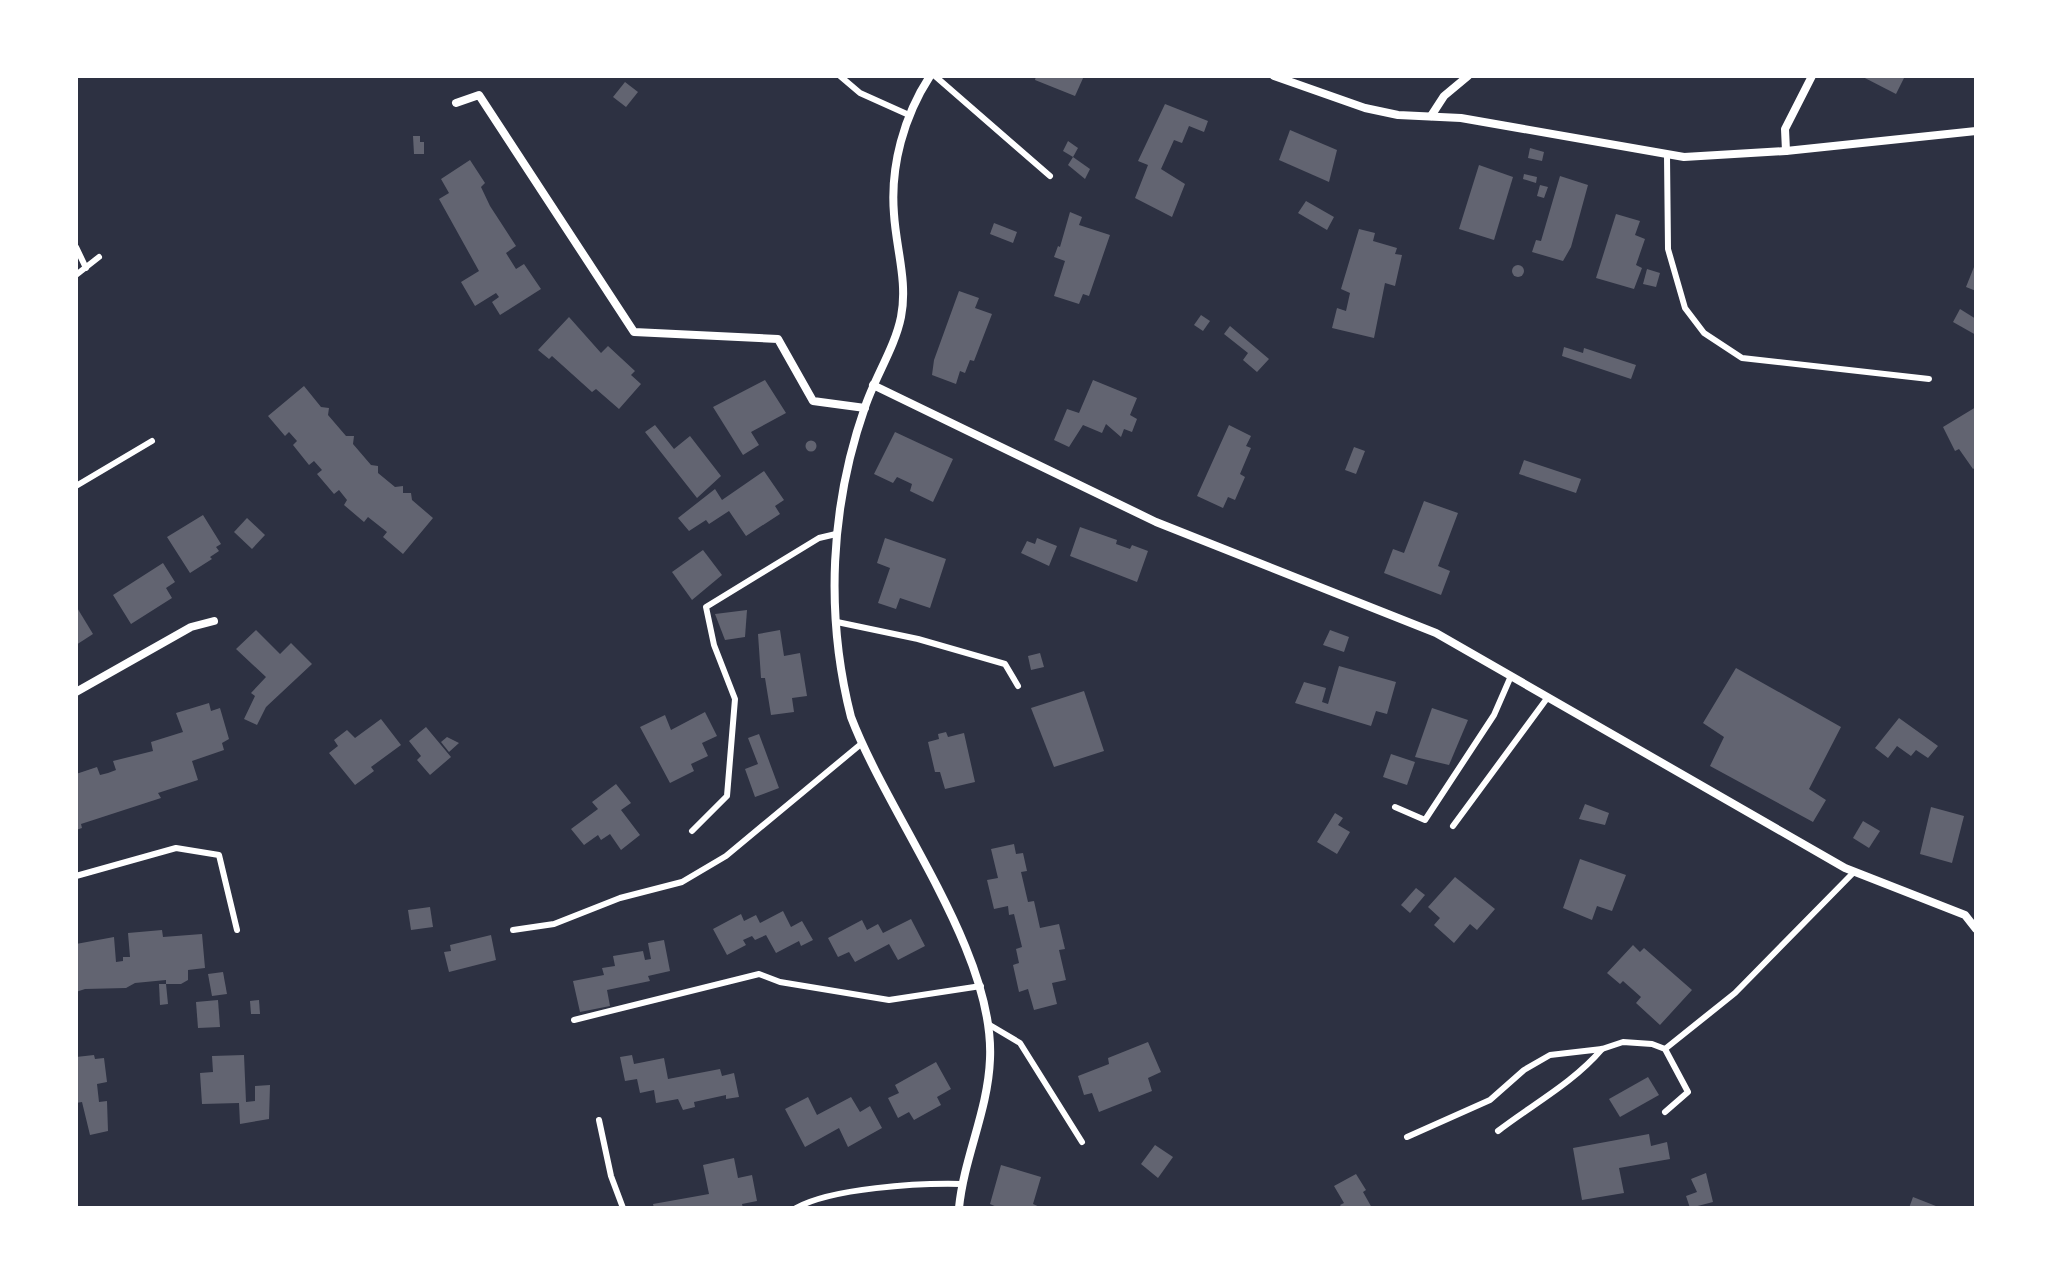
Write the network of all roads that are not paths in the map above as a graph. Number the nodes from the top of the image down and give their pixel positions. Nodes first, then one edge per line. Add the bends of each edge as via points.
1 (840, 76) edge
2 (932, 76) edge
3 (1274, 76) edge
4 (1468, 76) edge
5 (1812, 76) edge
6 (456, 103) dead end
7 (909, 115) junction
8 (1431, 116) junction
9 (1976, 131) edge
10 (1786, 151) junction
11 (1667, 156) junction
12 (1050, 176) dead end
13 (76, 247) edge
14 (99, 257) dead end
15 (86, 268) junction
16 (76, 275) edge
17 (1929, 379) dead end
18 (873, 385) junction
19 (865, 408) junction
20 (152, 441) dead end
21 (76, 486) edge
22 (836, 534) junction
23 (214, 621) dead end
24 (837, 622) junction
25 (1511, 676) junction
26 (1018, 686) dead end
27 (76, 692) edge
28 (1548, 697) junction
29 (861, 744) junction
30 (1395, 807) dead end
31 (1453, 826) dead end
32 (692, 831) dead end
33 (1854, 872) junction
34 (76, 876) edge
35 (1976, 929) edge
36 (237, 930) dead end
37 (513, 930) dead end
38 (981, 986) junction
39 (574, 1020) dead end
40 (988, 1024) junction
41 (1602, 1049) junction
42 (1665, 1049) junction
43 (1665, 1112) dead end
44 (599, 1120) dead end
45 (1498, 1131) dead end
46 (1407, 1137) dead end
47 (1082, 1142) dead end
48 (961, 1184) junction
49 (623, 1208) edge
50 (796, 1208) edge
51 (959, 1208) edge

1 - 7 lane via 860,93
2 - 7 street
2 - 12 lane
3 - 8 street via 1365,108
4 - 8 street via 1444,96
5 - 10 street via 1785,129
6 - 19 street via 479,95 634,332 778,339 813,401
7 - 18 street via 895,171 893,214 902,269 901,317
8 - 11 street
9 - 10 street
10 - 11 street
11 - 17 lane via 1668,249 1685,308 1704,333 1742,358
13 - 15 lane
14 - 15 lane
15 - 16 lane
18 - 19 street
18 - 25 street via 1156,522 1436,633
19 - 22 street
20 - 21 lane
22 - 24 street
22 - 32 lane via 819,538 706,607 735,699 727,796
23 - 27 street via 191,627
24 - 26 lane via 1005,664
24 - 29 street via 843,688
25 - 28 street
25 - 30 lane via 1494,715 1425,820
28 - 31 lane
28 - 33 street
29 - 37 lane via 726,856 682,882 620,898 554,924
29 - 38 street
33 - 35 street via 1965,915
33 - 42 lane via 1735,993
34 - 36 lane via 176,848 219,855
38 - 39 lane via 889,1000 759,974
38 - 40 street
40 - 47 lane via 1020,1043
40 - 48 street via 987,1091
41 - 42 lane via 1623,1042
41 - 45 lane via 1580,1075
41 - 46 lane via 1550,1055 1490,1100
42 - 43 lane via 1688,1092
44 - 49 lane
48 - 50 lane via 815,1197
48 - 51 street

